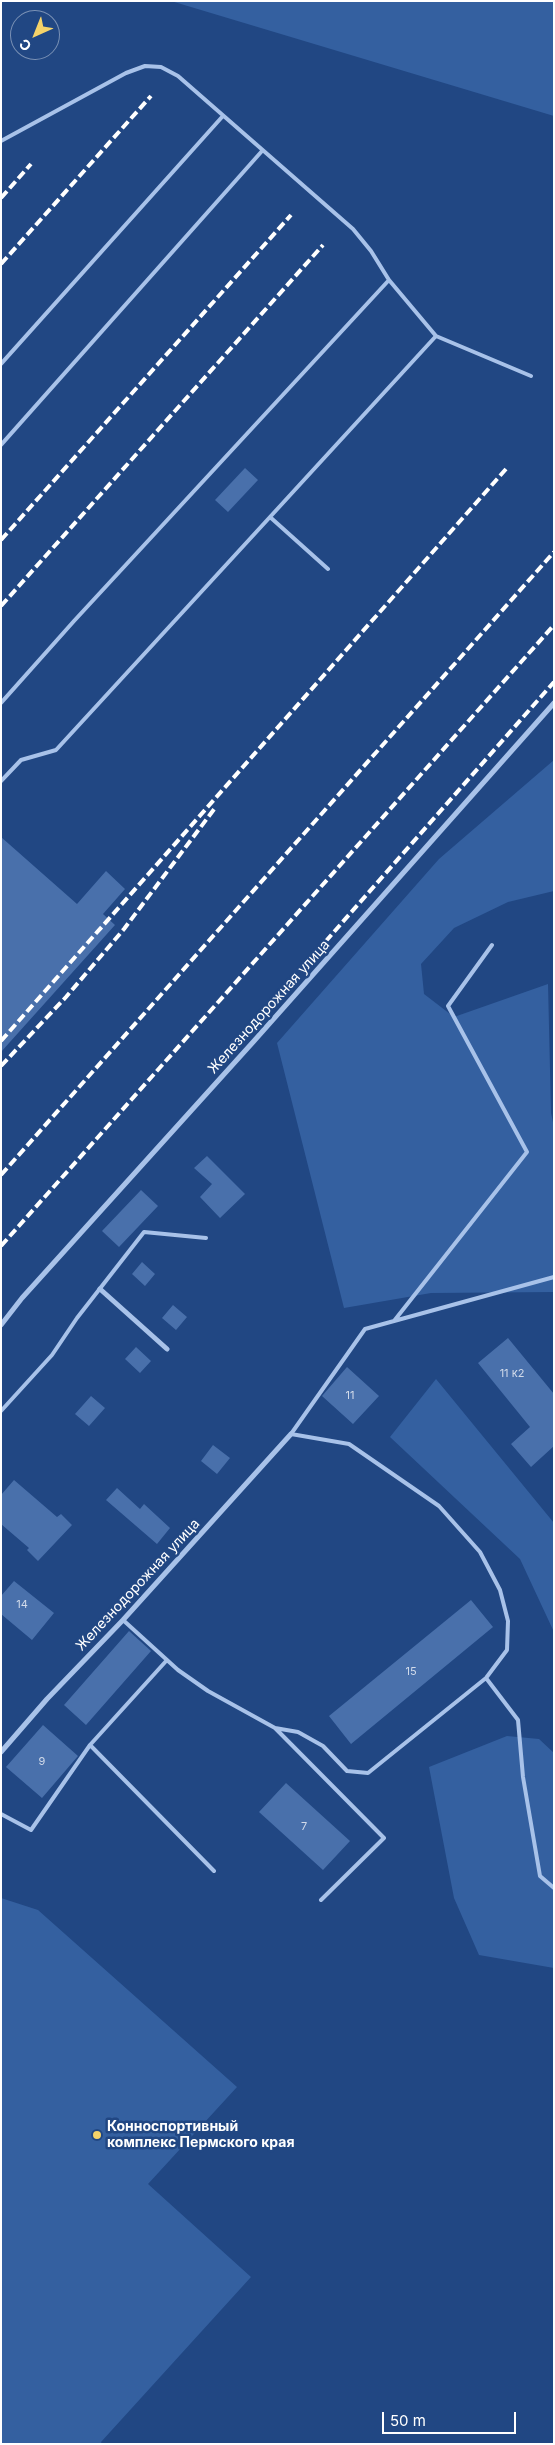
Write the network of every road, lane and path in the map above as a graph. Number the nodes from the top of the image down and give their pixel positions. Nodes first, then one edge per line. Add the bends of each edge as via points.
1 (222, 117) junction
2 (1, 141) edge
3 (262, 151) junction
4 (388, 280) junction
5 (436, 336) junction
6 (1, 364) edge
7 (531, 376) dead end
8 (1, 445) edge
9 (270, 518) junction
10 (328, 569) dead end
11 (1, 703) edge
12 (554, 703) edge
13 (1, 782) edge
14 (492, 945) dead end
15 (206, 1238) dead end
16 (554, 1277) edge
17 (100, 1290) junction
18 (394, 1321) junction
19 (1, 1325) edge
20 (167, 1349) dead end
21 (1, 1411) edge
22 (291, 1434) junction
23 (123, 1620) junction
24 (167, 1660) junction
25 (486, 1678) junction
26 (276, 1728) junction
27 (90, 1745) junction
28 (1, 1752) edge
29 (1, 1814) edge
30 (214, 1872) dead end
31 (554, 1888) edge
32 (321, 1900) dead end

1 - 2 lane via 178,76 162,67 145,66 126,73
1 - 3 lane
1 - 6 lane
3 - 4 lane via 353,229
3 - 8 lane
4 - 5 lane
4 - 11 lane
5 - 7 lane
5 - 9 lane
9 - 10 lane
9 - 13 lane via 56,750 21,760
12 - 19 street, Железнодорожная улица
14 - 18 lane via 448,1006 526,1152
15 - 17 lane via 144,1232
16 - 18 lane
17 - 20 street
17 - 21 lane via 52,1355
18 - 22 lane via 365,1329
22 - 23 street, Железнодорожная улица
22 - 25 lane via 349,1444 439,1506 480,1552 500,1590 508,1621 507,1650
23 - 24 lane
23 - 28 street, Железнодорожная улица
24 - 26 lane via 208,1691
24 - 27 lane
25 - 26 lane via 368,1773 347,1772 322,1746 298,1732
25 - 31 lane via 518,1720 523,1777 540,1876
26 - 32 lane via 384,1838
27 - 29 lane via 31,1830
27 - 30 lane

